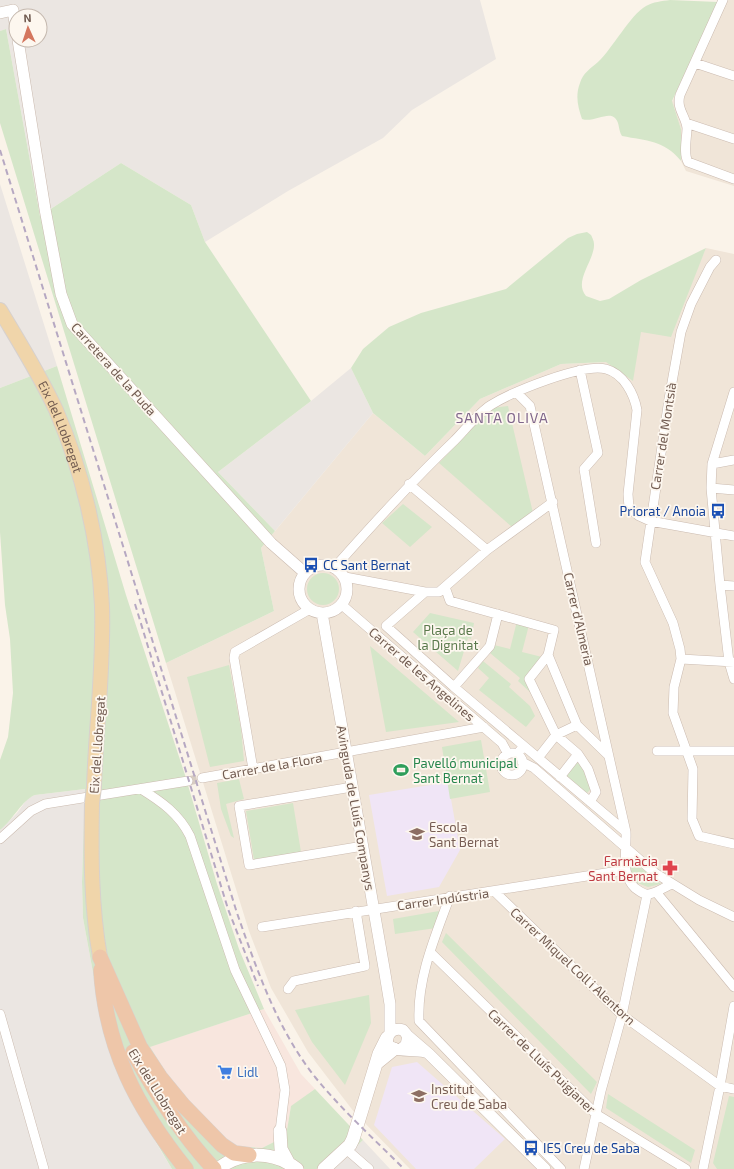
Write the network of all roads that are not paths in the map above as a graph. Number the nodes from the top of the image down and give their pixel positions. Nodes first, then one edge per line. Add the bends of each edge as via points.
1 (723, 0) edge
2 (19, 48) edge
3 (695, 63) junction
4 (734, 76) edge
5 (686, 123) junction
6 (734, 139) edge
7 (734, 179) edge
8 (716, 260) dead end
9 (0, 310) edge
10 (580, 370) junction
11 (734, 392) edge
12 (517, 393) junction
13 (734, 460) edge
14 (712, 464) junction
15 (409, 484) junction
16 (711, 488) junction
17 (734, 490) edge
18 (553, 502) junction
19 (650, 522) junction
20 (714, 532) junction
21 (734, 536) edge
22 (596, 544) dead end
23 (487, 550) junction
24 (335, 567) junction
25 (305, 573) junction
26 (344, 577) junction
27 (720, 585) junction
28 (734, 586) edge
29 (445, 587) junction
30 (425, 592) junction
31 (342, 604) junction
32 (310, 609) junction
33 (322, 613) junction
34 (498, 614) junction
35 (548, 655) junction
36 (681, 659) junction
37 (732, 662) edge
38 (734, 679) edge
39 (454, 687) junction
40 (577, 725) junction
41 (484, 727) junction
42 (556, 735) junction
43 (524, 746) junction
44 (657, 751) dead end
45 (688, 751) junction
46 (734, 751) edge
47 (346, 752) junction
48 (578, 754) junction
49 (516, 756) junction
50 (609, 756) junction
51 (538, 758) junction
52 (253, 769) junction
53 (520, 771) junction
54 (560, 777) junction
55 (202, 778) tunnel mouth
56 (545, 778) junction
57 (188, 781) tunnel mouth
58 (352, 787) junction
59 (141, 789) junction
60 (590, 802) junction
61 (626, 832) junction
62 (0, 839) edge
63 (734, 844) edge
64 (363, 846) junction
65 (627, 850) junction
66 (625, 870) junction
67 (672, 884) junction
68 (494, 891) junction
69 (651, 893) junction
70 (450, 896) junction
71 (374, 908) junction
72 (356, 911) junction
73 (734, 917) edge
74 (262, 927) dead end
75 (430, 952) junction
76 (100, 957) junction
77 (734, 987) edge
78 (288, 989) dead end
79 (734, 1006) edge
80 (0, 1014) edge
81 (622, 1015) junction
82 (397, 1039) junction
83 (720, 1086) junction
84 (734, 1089) edge
85 (596, 1114) junction
86 (280, 1131) junction
87 (346, 1149) junction
88 (255, 1155) junction
89 (292, 1166) edge
90 (321, 1168) edge
91 (44, 1169) edge
92 (186, 1169) edge
93 (214, 1169) edge
94 (218, 1169) edge
95 (369, 1169) edge
96 (545, 1169) edge
97 (561, 1169) edge
98 (584, 1169) edge
99 (686, 1169) edge
100 (703, 1169) edge

1 - 3 street
2 - 25 street, Carretera de la Puda via 61,294 72,324 271,543
3 - 4 street
3 - 5 street via 678,100 679,110
5 - 6 street
5 - 7 street via 688,162
8 - 19 street, Carrer del Montsià via 691,304 681,332
9 - 76 main road, Eix del Llobregat, bridge via 56,410 76,467 92,530 102,604 101,688 92,803 92,889
10 - 12 street via 543,381
10 - 19 street via 606,369 627,385 635,399 637,410 628,494 629,508
10 - 22 street via 598,453 584,469
11 - 14 street
12 - 15 street via 490,406
12 - 18 street, Carrer d'Almeria via 530,406
13 - 14 street
14 - 16 street
15 - 23 street
15 - 24 street
16 - 17 street
16 - 20 street
18 - 23 street
18 - 50 street, Carrer d'Almeria
19 - 20 street
19 - 36 street, Carrer del Montsià via 645,562 673,623
20 - 21 street
20 - 27 street
23 - 29 street
24 - 25 street via 319,565
24 - 26 street
25 - 32 street via 299,585 299,592 301,599
26 - 30 street
26 - 31 street via 348,591
27 - 28 street
27 - 37 street
29 - 30 street via 439,592
29 - 34 street via 450,601
30 - 39 street, Carrer de les Angelines via 386,626
31 - 33 street
31 - 41 street, Carrer de les Angelines
32 - 33 street
32 - 52 street via 235,652
33 - 47 street, Avinguda de Lluís Companys
34 - 35 street via 554,630
34 - 39 street via 490,646
35 - 40 street
35 - 42 street via 529,679
36 - 37 street
36 - 45 street, Carrer del Montsià via 674,687 673,713
37 - 38 street
39 - 43 street, Carrer de les Angelines
40 - 42 street
40 - 50 street
41 - 47 street, Carrer de la Flora
41 - 49 street, Carrer de les Angelines
42 - 48 street
42 - 51 street
43 - 49 street
43 - 51 street, Carrer de les Angelines
44 - 45 street
45 - 46 street
45 - 63 street, Carrer del Montsià via 693,769 692,820 700,836
47 - 52 street, Carrer de la Flora
47 - 58 street, Avinguda de Lluís Companys
48 - 54 street
48 - 60 street via 588,769 596,792
49 - 53 street
49 - 53 street via 501,760 503,770 510,774
49 - 56 street
50 - 61 street, Carrer d'Almeria
51 - 54 street, Carrer de les Angelines
52 - 55 street, Carrer de la Flora
53 - 56 street
54 - 60 street, Carrer de les Angelines
56 - 65 street
57 - 59 street
58 - 64 street, Avinguda de Lluís Companys
58 - 64 street via 239,806 249,865
59 - 62 street via 45,804 31,811
59 - 86 street via 175,812 190,836 235,970 281,1066 286,1090
60 - 61 street, Carrer de les Angelines
61 - 65 street, Carrer d'Almeria
64 - 71 street, Avinguda de Lluís Companys
65 - 66 street, Carrer d'Almeria
65 - 67 street
66 - 68 street, Carrer Indústria
66 - 69 street via 631,884 639,891
67 - 69 street
67 - 73 street
68 - 70 street, Carrer Indústria
68 - 81 street, Carrer Miquel Coll i Alentorn
69 - 77 street
69 - 81 street
70 - 71 street, Carrer Indústria
70 - 75 street
71 - 72 street, Carrer Indústria
71 - 82 street, Avinguda de Lluís Companys
72 - 74 street, Carrer Indústria
72 - 78 street via 365,966 294,981
75 - 85 street, Carrer de Lluís Puigjaner
75 - 97 street via 420,989 419,1021
76 - 88 highway via 140,1047 160,1077 222,1145 234,1152
76 - 92 highway via 106,1010 124,1072 153,1126
76 - 93 highway, Eix del Llobregat via 112,1002 148,1079 167,1110
79 - 83 street
80 - 91 street
81 - 83 street, Carrer Miquel Coll i Alentorn
81 - 85 street
82 - 87 main road via 376,1065 356,1133
82 - 96 street via 429,1054
83 - 84 street, Carrer Miquel Coll i Alentorn
83 - 100 street
85 - 98 street
85 - 99 street, Carrer de Lluís Puigjaner
86 - 88 main road via 272,1146
86 - 89 main road via 281,1149
87 - 90 main road
87 - 95 street
88 - 89 main road via 279,1158
88 - 94 main road via 236,1158

